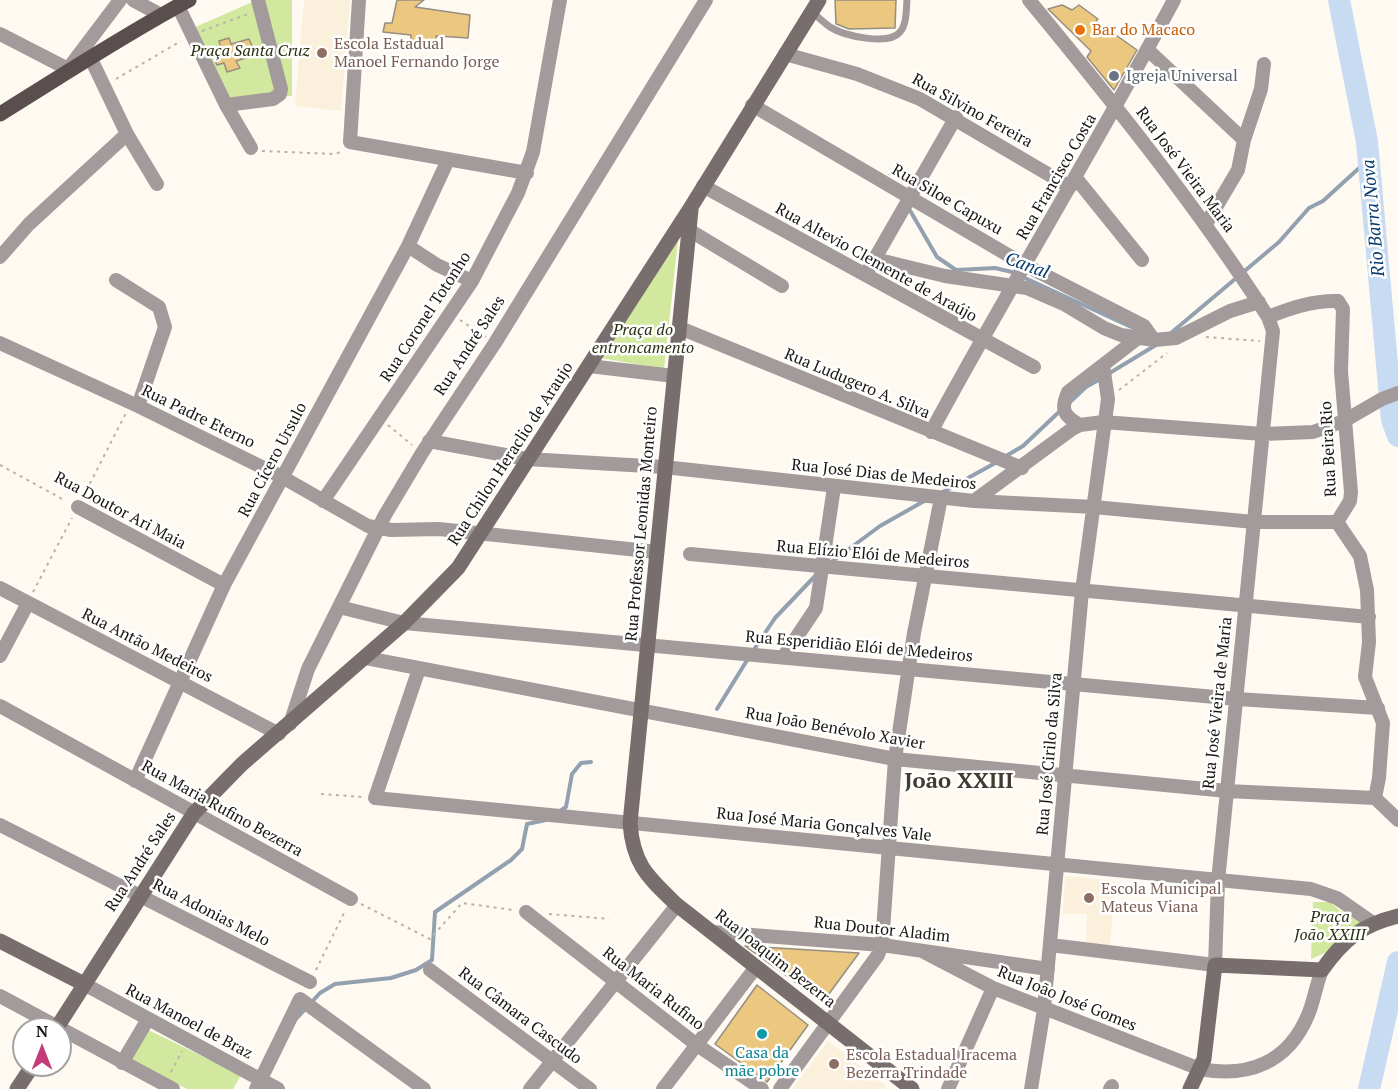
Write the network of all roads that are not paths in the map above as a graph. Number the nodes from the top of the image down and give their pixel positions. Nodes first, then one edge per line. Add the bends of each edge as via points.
1 (120, 0) edge
2 (133, 0) edge
3 (359, 0) edge
4 (560, 0) edge
5 (706, 0) edge
6 (907, 0) edge
7 (1029, 0) edge
8 (1174, 0) edge
9 (184, 3) edge
10 (260, 5) edge
11 (815, 6) edge
12 (161, 15) junction
13 (0, 34) edge
14 (1148, 50) junction
15 (785, 54) junction
16 (91, 59) junction
17 (1264, 64) dead end
18 (68, 69) junction
19 (226, 105) junction
20 (752, 105) junction
21 (1117, 107) junction
22 (0, 114) edge
23 (956, 117) junction
24 (127, 134) junction
25 (1244, 140) junction
26 (251, 148) road end
27 (448, 160) junction
28 (527, 173) junction
29 (1072, 182) junction
30 (157, 184) dead end
31 (703, 186) junction
32 (909, 197) junction
33 (691, 207) junction
34 (1206, 224) junction
35 (689, 230) junction
36 (408, 246) junction
37 (0, 257) edge
38 (875, 259) junction
39 (1142, 260) dead end
40 (1025, 265) junction
41 (865, 276) junction
42 (116, 280) dead end
43 (472, 282) junction
44 (1014, 285) junction
45 (782, 286) dead end
46 (1259, 302) junction
47 (1268, 316) junction
48 (680, 328) junction
49 (1138, 338) junction
50 (981, 340) junction
51 (1154, 340) junction
52 (1272, 341) joint
53 (0, 343) edge
54 (1103, 365) junction
55 (589, 366) junction
56 (1034, 367) dead end
57 (674, 376) junction
58 (1398, 393) edge
59 (138, 406) junction
60 (1344, 421) junction
61 (1103, 422) junction
62 (1080, 425) junction
63 (931, 432) junction
64 (1263, 434) junction
65 (425, 447) junction
66 (527, 459) junction
67 (664, 467) junction
68 (1022, 468) junction
69 (282, 477) junction
70 (834, 487) junction
71 (942, 498) junction
72 (323, 501) junction
73 (974, 501) junction
74 (78, 507) road end
75 (1094, 507) junction
76 (1254, 522) junction
77 (1337, 522) junction
78 (377, 529) junction
79 (482, 534) junction
80 (657, 552) junction
81 (690, 555) dead end
82 (822, 567) junction
83 (926, 577) junction
84 (224, 585) junction
85 (0, 588) edge
86 (1082, 591) junction
87 (28, 603) junction
88 (339, 607) junction
89 (1245, 607) junction
90 (1369, 617) junction
91 (404, 623) junction
92 (648, 644) junction
93 (0, 656) edge
94 (784, 656) junction
95 (366, 658) junction
96 (419, 669) junction
97 (908, 669) junction
98 (179, 681) junction
99 (1074, 683) junction
100 (1236, 699) junction
101 (0, 706) edge
102 (1378, 708) junction
103 (643, 711) junction
104 (285, 729) junction
105 (895, 759) junction
106 (1065, 775) junction
107 (135, 781) junction
108 (1227, 791) junction
109 (1375, 798) junction
110 (195, 813) junction
111 (1398, 820) edge
112 (630, 823) junction
113 (0, 825) edge
114 (632, 844) joint
115 (891, 849) junction
116 (1056, 865) junction
117 (1218, 881) junction
118 (140, 896) junction
119 (351, 899) road end
120 (677, 905) junction
121 (526, 912) road end
122 (1385, 919) edge
123 (712, 932) junction
124 (0, 941) edge
125 (882, 945) junction
126 (1050, 945) junction
127 (924, 952) junction
128 (1215, 965) junction
129 (756, 967) junction
130 (1048, 969) junction
131 (430, 970) dead end
132 (1322, 970) junction
133 (616, 981) junction
134 (310, 982) road end
135 (84, 984) junction
136 (993, 988) junction
137 (0, 996) edge
138 (1044, 1010) junction
139 (39, 1017) edge
140 (63, 1017) edge
141 (148, 1019) junction
142 (829, 1024) junction
143 (72, 1035) edge
144 (697, 1044) junction
145 (552, 1060) junction
146 (123, 1063) junction
147 (1200, 1069) junction
148 (258, 1084) edge
149 (168, 1087) edge
150 (904, 1087) edge
151 (278, 1089) edge
152 (424, 1089) edge
153 (530, 1089) edge
154 (590, 1089) edge
155 (663, 1089) edge
156 (762, 1089) edge
157 (780, 1089) edge
158 (948, 1089) edge
159 (1031, 1089) edge
160 (1190, 1089) edge

1 - 18 street
2 - 12 street
3 - 27 street via 350,142
4 - 28 street, Rua Coronel Totonho
5 - 65 street, Rua André Sales via 495,343
6 - 11 lane via 904,25 899,34 890,38 847,35 830,27
7 - 21 street, Rua José Vieira Maria
8 - 14 street, Rua Francisco Costa
9 - 12 main road
9 - 19 street via 191,35
10 - 19 street via 280,94 273,99
11 - 15 main road, Rua Chilon Heraclio de Araujo
12 - 16 main road
13 - 18 street
14 - 21 street, Rua Francisco Costa
14 - 25 street
15 - 20 main road, Rua Chilon Heraclio de Araujo
15 - 23 street, Rua Silvino Fereira via 890,86
16 - 18 main road
16 - 24 street
17 - 25 street via 1261,89
18 - 22 main road
19 - 26 street
20 - 31 main road, Rua Chilon Heraclio de Araujo
20 - 32 street, Rua Siloe Capuxu
21 - 29 street, Rua Francisco Costa
21 - 34 street, Rua José Vieira Maria
23 - 29 street, Rua Silvino Fereira
23 - 32 street
24 - 30 street
24 - 37 street via 29,224
25 - 34 street via 1231,185
27 - 28 street
27 - 36 street, Rua Cícero Ursulo
28 - 43 street, Rua Coronel Totonho
29 - 39 street, Rua Silvino Fereira
29 - 40 street, Rua Francisco Costa
31 - 33 main road, Rua Chilon Heraclio de Araujo
31 - 41 street, Rua Altevio Clemente de Araújo
32 - 38 street
32 - 40 street, Rua Siloe Capuxu
33 - 35 main road, Rua Professor Leonidas Monteiro
33 - 55 main road, Rua Chilon Heraclio de Araujo
34 - 46 street, Rua José Vieira Maria
35 - 45 street
35 - 48 main road, Rua Professor Leonidas Monteiro
36 - 43 street
36 - 69 street, Rua Cícero Ursulo
38 - 41 street
38 - 44 street via 945,276
40 - 44 street, Rua Francisco Costa
40 - 51 street, Rua Siloe Capuxu via 1144,326
41 - 50 street, Rua Altevio Clemente de Araújo
42 - 59 street via 159,307 163,315 165,327
43 - 72 street, Rua Coronel Totonho
44 - 49 street via 1043,294 1104,328
44 - 50 street, Rua Francisco Costa
46 - 47 street, Rua José Vieira Maria
46 - 51 street via 1230,311 1176,338
47 - 52 street, Rua José Vieira Maria
47 - 60 street, Rua Beira Rio via 1304,304 1341,302
48 - 57 main road, Rua Professor Leonidas Monteiro
48 - 63 street, Rua Ludugero A. Silva
49 - 51 street
49 - 54 street
50 - 56 street, Rua Altevio Clemente de Araújo
50 - 63 street, Rua Francisco Costa
52 - 64 street, Rua José Vieira de Maria
53 - 59 street, Rua Padre Eterno
54 - 61 street, Rua José Cirilo da Silva via 1108,399
54 - 62 street via 1079,382 1064,400 1065,416
55 - 57 street
55 - 66 main road, Rua Chilon Heraclio de Araujo
57 - 67 main road, Rua Professor Leonidas Monteiro
58 - 60 street
59 - 69 street, Rua Padre Eterno
60 - 64 street via 1313,432
60 - 77 street, Rua Beira Rio via 1351,492
61 - 62 street
61 - 64 street
61 - 75 street, Rua José Cirilo da Silva
62 - 68 street
63 - 68 street, Rua Ludugero A. Silva
64 - 76 street, Rua José Vieira de Maria
65 - 66 street, Rua José Dias de Medeiros
65 - 78 street, Rua André Sales
66 - 67 street, Rua José Dias de Medeiros
66 - 79 main road, Rua Chilon Heraclio de Araujo
67 - 70 street, Rua José Dias de Medeiros
67 - 80 main road, Rua Professor Leonidas Monteiro
68 - 73 street
69 - 72 street, Rua Padre Eterno
69 - 84 street, Rua Cícero Ursulo
70 - 71 street, Rua José Dias de Medeiros
70 - 82 street
71 - 73 street, Rua José Dias de Medeiros
71 - 83 street
72 - 78 street, Rua Padre Eterno
73 - 75 street, Rua José Dias de Medeiros
74 - 84 street, Rua Doutor Ari Maia
75 - 76 street, Rua José Dias de Medeiros
75 - 86 street, Rua José Cirilo da Silva
76 - 77 street, Rua José Dias de Medeiros
76 - 89 street, Rua José Vieira de Maria
77 - 90 street via 1360,555
78 - 79 street
78 - 88 street, Rua André Sales
79 - 80 street
79 - 91 main road, Rua Chilon Heraclio de Araujo via 458,568
80 - 92 main road, Rua Professor Leonidas Monteiro
81 - 82 street, Rua Elízio Elói de Medeiros
82 - 83 street, Rua Elízio Elói de Medeiros
82 - 94 street via 816,608
83 - 86 street, Rua Elízio Elói de Medeiros
83 - 97 street
84 - 98 street, Rua Cícero Ursulo
85 - 87 street, Rua Antão Medeiros
86 - 89 street, Rua Elízio Elói de Medeiros
86 - 99 street, Rua José Cirilo da Silva
87 - 93 street
87 - 98 street, Rua Antão Medeiros
88 - 91 street, Rua Esperidião Elói de Medeiros
88 - 104 street, Rua André Sales via 308,669
89 - 90 street, Rua Elízio Elói de Medeiros
89 - 100 street, Rua José Vieira de Maria
90 - 102 street via 1365,677
91 - 92 street, Rua Esperidião Elói de Medeiros
91 - 95 main road, Rua Chilon Heraclio de Araujo
92 - 94 street, Rua Esperidião Elói de Medeiros
92 - 103 main road, Rua Professor Leonidas Monteiro
94 - 97 street, Rua Esperidião Elói de Medeiros
95 - 96 street, Rua João Benévolo Xavier
95 - 104 main road, Rua Chilon Heraclio de Araujo
96 - 103 street, Rua João Benévolo Xavier
96 - 112 street, Rua José Maria Gonçalves Vale via 375,798
97 - 99 street, Rua Esperidião Elói de Medeiros
97 - 105 street
98 - 104 street, Rua Antão Medeiros
98 - 107 street, Rua Cícero Ursulo
99 - 100 street, Rua Esperidião Elói de Medeiros
99 - 106 street, Rua José Cirilo da Silva
100 - 102 street, Rua Esperidião Elói de Medeiros
100 - 108 street, Rua José Vieira de Maria
101 - 107 street, Rua Maria Rufino Bezerra
102 - 109 street via 1383,736
103 - 105 street, Rua João Benévolo Xavier
103 - 112 main road, Rua Professor Leonidas Monteiro
104 - 110 main road, Rua André Sales via 242,764
105 - 106 street, Rua João Benévolo Xavier
105 - 115 street
106 - 108 street, Rua João Benévolo Xavier
106 - 116 street, Rua José Cirilo da Silva
107 - 110 street, Rua Maria Rufino Bezerra
108 - 109 street, Rua João Benévolo Xavier
108 - 117 street, Rua José Vieira de Maria
109 - 111 street
110 - 118 main road, Rua André Sales
110 - 119 street, Rua Maria Rufino Bezerra
112 - 114 main road, Rua Professor Leonidas Monteiro
112 - 115 street, Rua José Maria Gonçalves Vale
113 - 118 street, Rua Adonias Melo
114 - 120 main road, Rua Joaquim Bezerra via 645,875
115 - 116 street, Rua José Maria Gonçalves Vale
115 - 125 street
116 - 117 street, Rua José Maria Gonçalves Vale
116 - 126 street, Rua José Cirilo da Silva
117 - 122 street, Rua José Maria Gonçalves Vale via 1323,892
117 - 128 street, Rua José Vieira de Maria
118 - 134 street, Rua Adonias Melo
118 - 135 main road, Rua André Sales
120 - 123 main road, Rua Joaquim Bezerra
120 - 133 street
121 - 133 street, Rua Maria Rufino
122 - 132 main road via 1341,944
123 - 125 street, Rua Doutor Aladim
123 - 129 main road, Rua Joaquim Bezerra
124 - 135 main road
125 - 127 street, Rua Doutor Aladim
125 - 142 street
126 - 128 street
126 - 130 street, Rua José Cirilo da Silva
127 - 130 street, Rua Doutor Aladim
127 - 136 street, Rua João José Gomes
128 - 132 main road
128 - 147 main road, Rua José Vieira de Maria
129 - 142 main road, Rua Joaquim Bezerra
129 - 144 street
130 - 138 street, Rua José Cirilo da Silva
131 - 145 street, Rua Câmara Cascudo
132 - 147 street via 1307,1017 1282,1052 1252,1070 1222,1073
133 - 144 street, Rua Maria Rufino
133 - 145 street
135 - 140 main road, Rua André Sales
135 - 141 street, Rua Manoel de Braz
136 - 138 street, Rua João José Gomes
136 - 158 street
137 - 139 street
138 - 147 street, Rua João José Gomes
138 - 159 street, Rua José Cirilo da Silva
141 - 146 street
141 - 148 street, Rua Manoel de Braz
142 - 150 main road, Rua Joaquim Bezerra
142 - 157 street
143 - 146 street
144 - 155 street
144 - 156 street, Rua Maria Rufino
145 - 153 street
145 - 154 street, Rua Câmara Cascudo
146 - 149 street
147 - 160 main road
148 - 151 street, Rua Manoel de Braz
148 - 152 street via 300,999

